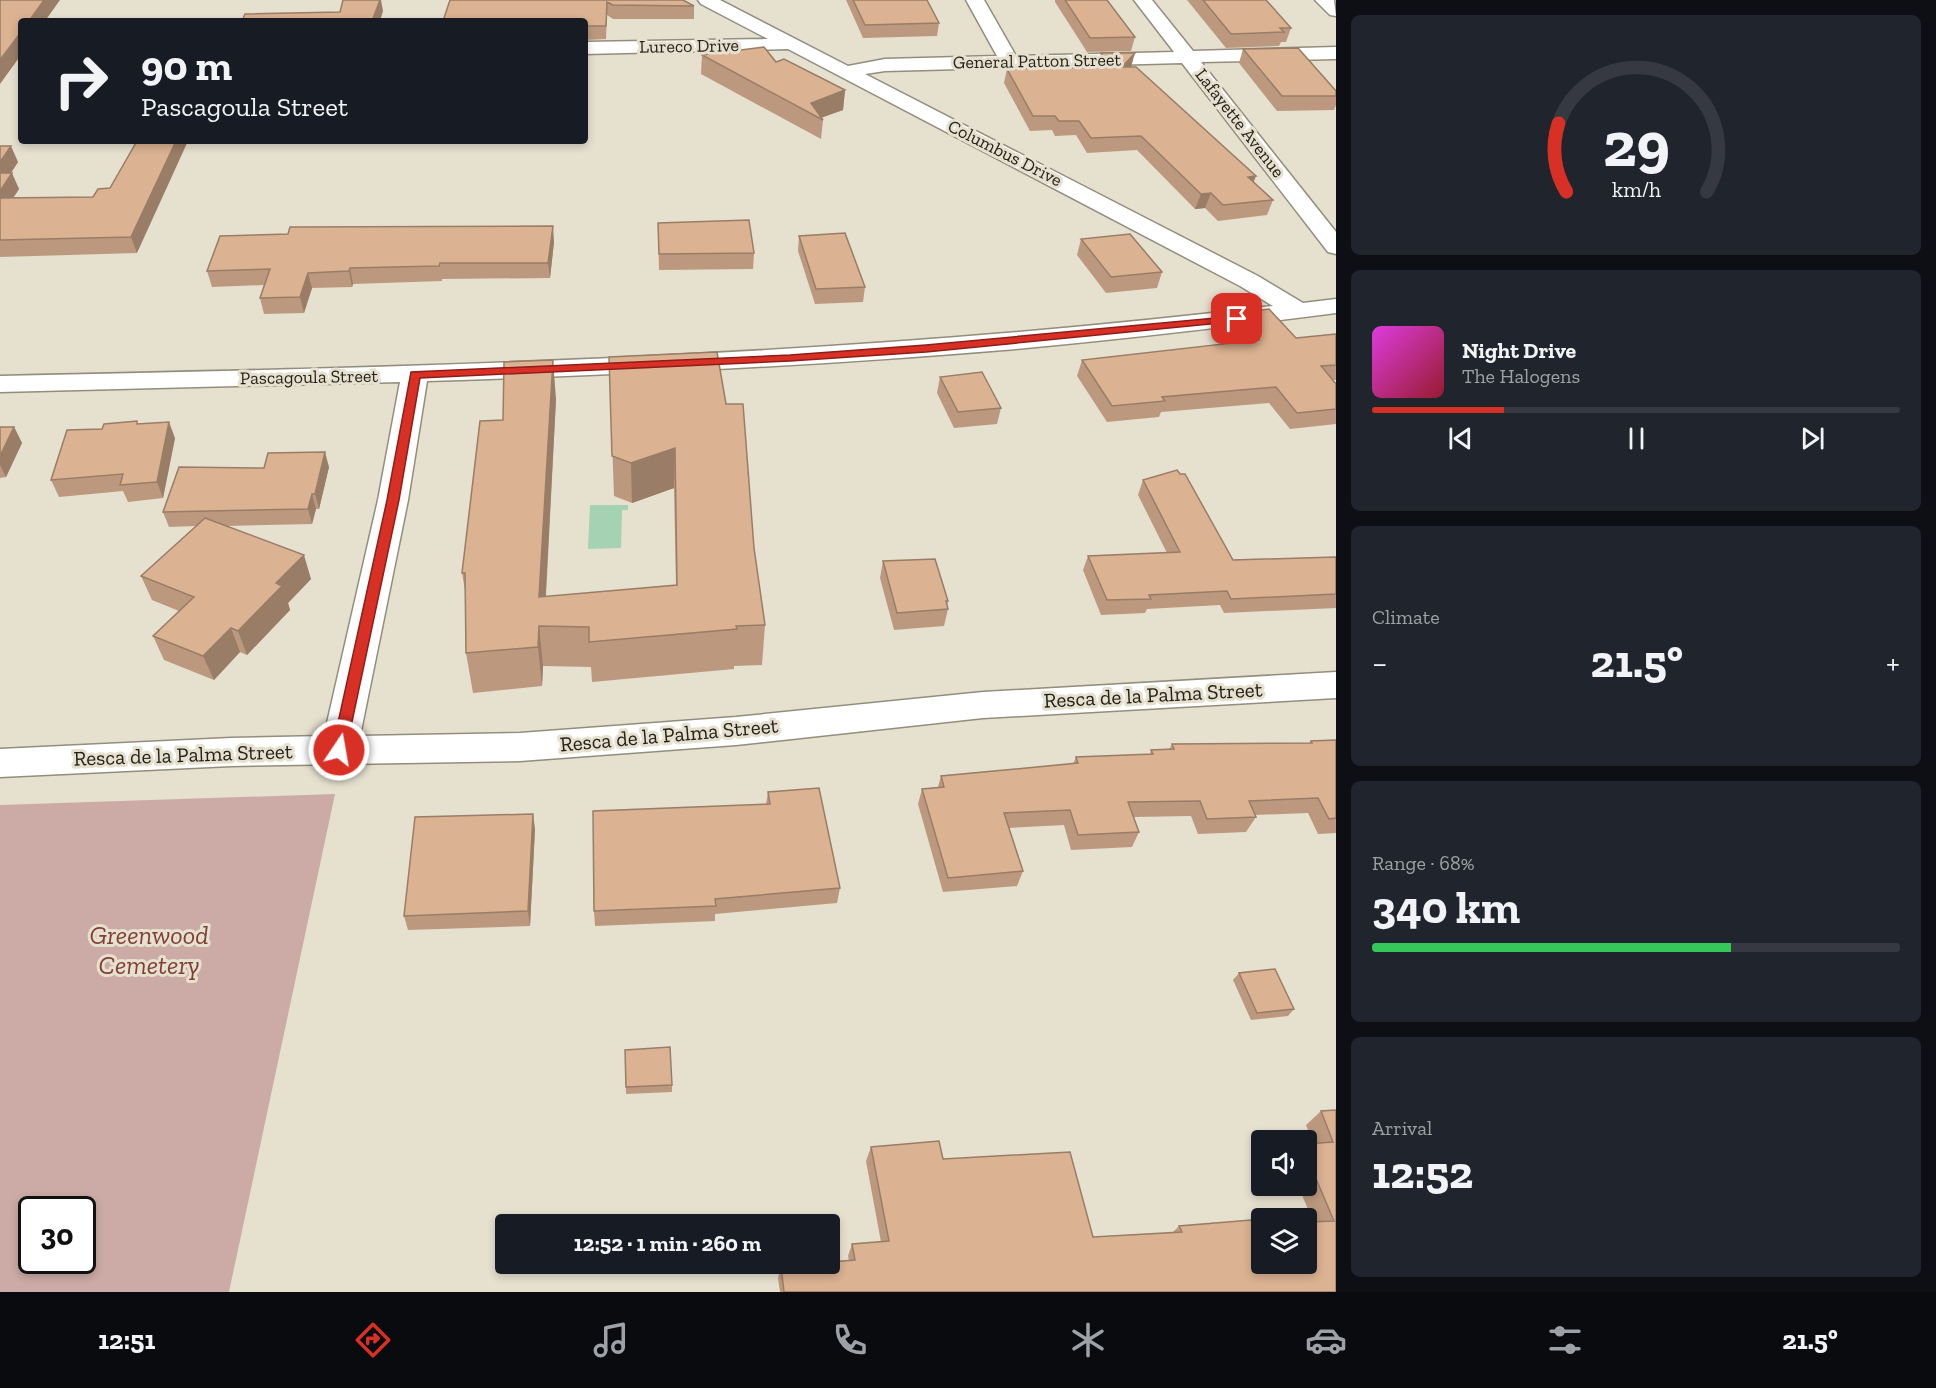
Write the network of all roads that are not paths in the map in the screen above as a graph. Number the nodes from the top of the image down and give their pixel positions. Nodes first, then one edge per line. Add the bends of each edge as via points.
1 (707, 0) edge
2 (975, 0) edge
3 (1143, 0) edge
4 (1324, 0) edge
5 (1336, 12) edge
6 (792, 44) junction
7 (588, 48) edge
8 (1336, 53) edge
9 (1188, 57) junction
10 (1010, 62) junction
11 (846, 72) junction
12 (1336, 247) edge
13 (1319, 309) edge
14 (1336, 331) edge
15 (415, 375) junction
16 (0, 384) edge
17 (1336, 685) edge
18 (339, 750) junction
19 (0, 763) edge

1 - 6 street, Columbus Drive
2 - 10 street
3 - 9 street, Lafayette Avenue
4 - 5 street
6 - 7 street, Lureco Drive
6 - 11 street, Columbus Drive
8 - 9 street, General Patton Street
9 - 10 street, General Patton Street
9 - 12 street, Lafayette Avenue
10 - 11 street, General Patton Street via 885,65
11 - 13 street, Columbus Drive via 1249,281
13 - 14 street
13 - 15 street, Pascagoula Street via 1195,324 790,358
15 - 16 street, Pascagoula Street
15 - 18 street via 393,500
17 - 18 street, Resca de la Palma Street via 983,705 736,731 520,747
18 - 19 street, Resca de la Palma Street

